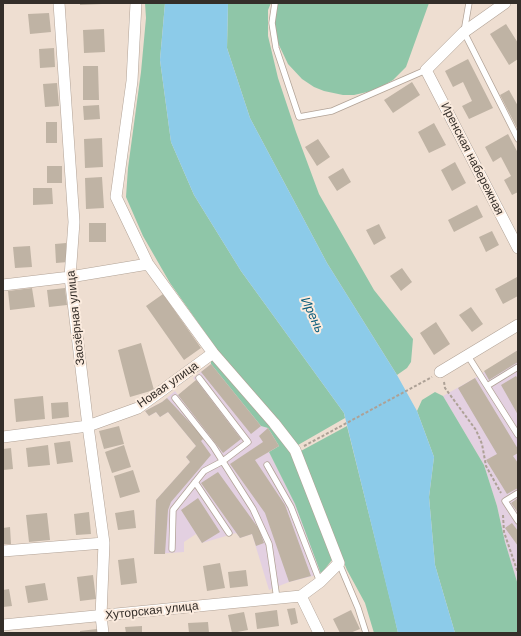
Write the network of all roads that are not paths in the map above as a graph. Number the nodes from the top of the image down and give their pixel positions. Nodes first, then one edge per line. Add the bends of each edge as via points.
1 (59, 3) edge
2 (136, 3) edge
3 (276, 3) edge
4 (469, 3) edge
5 (506, 3) edge
6 (464, 32) junction
7 (426, 70) junction
8 (518, 139) edge
9 (518, 248) edge
10 (148, 264) junction
11 (70, 277) junction
12 (3, 285) edge
13 (518, 325) edge
14 (213, 353) junction
15 (468, 356) junction
16 (518, 367) edge
17 (441, 371) road end
18 (199, 378) dead end
19 (487, 386) junction
20 (175, 398) dead end
21 (88, 426) junction
22 (518, 434) edge
23 (3, 437) edge
24 (223, 461) junction
25 (268, 465) dead end
26 (195, 482) junction
27 (518, 493) edge
28 (518, 521) edge
29 (229, 533) dead end
30 (104, 543) junction
31 (172, 549) dead end
32 (3, 552) edge
33 (339, 563) junction
34 (320, 582) junction
35 (301, 596) junction
36 (277, 599) junction
37 (101, 616) junction
38 (3, 625) edge
39 (103, 633) edge
40 (319, 633) edge
41 (366, 633) edge

1 - 11 street, Заозёрная улица via 74,222
2 - 10 street via 132,81 116,197
3 - 7 lane via 272,23 276,48 300,117 332,111
4 - 6 lane
5 - 6 street
6 - 7 street
6 - 8 lane
7 - 9 street, Иренская набережная
10 - 11 street
10 - 14 street
11 - 12 street
11 - 21 street, Заозёрная улица
13 - 15 street
14 - 21 street, Новая улица via 138,408
14 - 33 street via 295,450
15 - 17 street
15 - 19 lane
16 - 19 lane
18 - 24 lane via 248,442
19 - 22 lane
20 - 24 lane
21 - 23 street, Новая улица
21 - 30 street, Заозёрная улица
24 - 26 lane via 204,471
24 - 36 lane via 253,509 269,544
25 - 34 lane via 291,506
26 - 29 lane
26 - 31 lane via 173,510
27 - 28 lane via 505,501
30 - 32 street
30 - 37 street, Заозёрная улица
33 - 34 street
33 - 41 lane
34 - 35 street
35 - 36 street, Хуторская улица
35 - 40 street
36 - 37 street, Хуторская улица
37 - 38 street, Хуторская улица
37 - 39 street, Заозёрная улица

